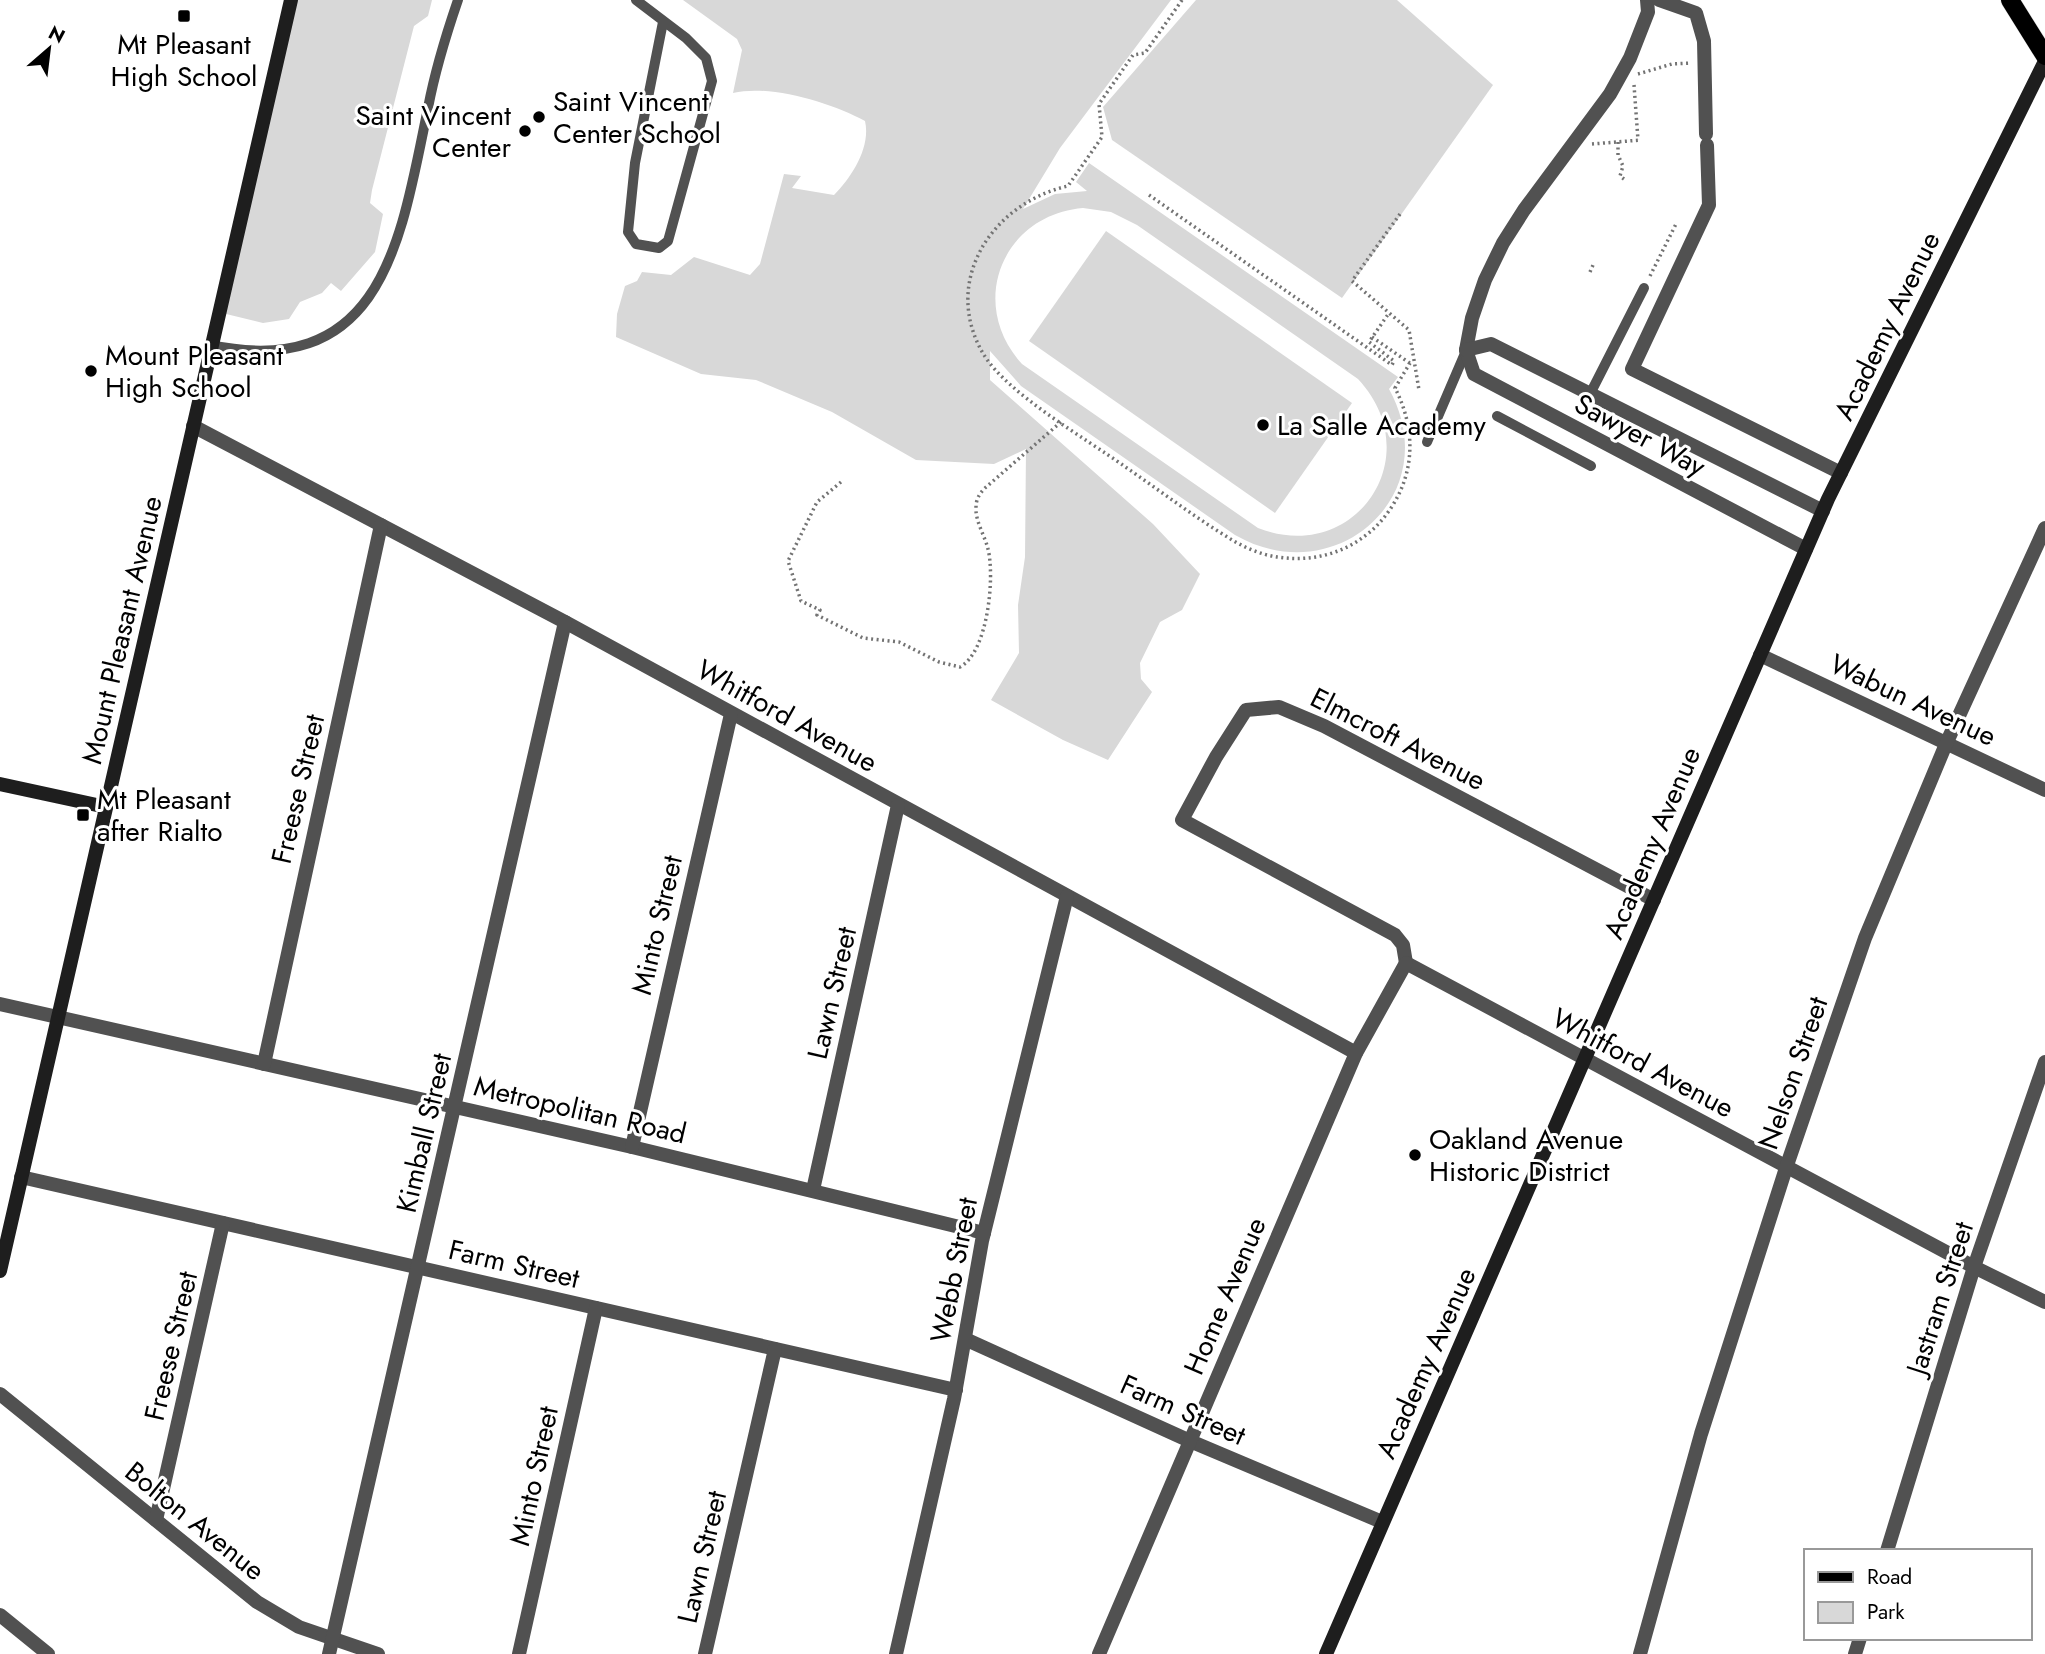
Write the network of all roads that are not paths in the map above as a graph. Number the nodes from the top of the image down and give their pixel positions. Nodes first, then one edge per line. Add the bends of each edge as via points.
1 (291, 0) edge
2 (458, 0) edge
3 (636, 0) edge
4 (1647, 0) edge
5 (1659, 0) edge
6 (2010, 0) edge
7 (1679, 3) edge
8 (663, 22) junction
9 (2045, 56) edge
10 (2045, 61) edge
11 (1644, 288) road end
12 (209, 345) junction
13 (1466, 350) junction
14 (1590, 394) junction
15 (1497, 416) dead end
16 (193, 426) junction
17 (1427, 442) dead end
18 (1591, 466) dead end
19 (1841, 473) junction
20 (1823, 511) junction
21 (382, 525) junction
22 (2045, 528) edge
23 (1807, 549) junction
24 (565, 622) junction
25 (1760, 655) junction
26 (731, 714) junction
27 (1947, 744) junction
28 (0, 784) edge
29 (2045, 790) edge
30 (898, 805) junction
31 (106, 807) junction
32 (1067, 896) junction
33 (1654, 900) junction
34 (1406, 962) junction
35 (0, 1004) edge
36 (58, 1017) junction
37 (1356, 1053) junction
38 (1585, 1060) junction
39 (2045, 1062) edge
40 (264, 1063) junction
41 (456, 1107) junction
42 (632, 1147) junction
43 (1786, 1168) junction
44 (21, 1177) junction
45 (813, 1190) junction
46 (223, 1223) junction
47 (984, 1233) junction
48 (418, 1267) junction
49 (1974, 1267) junction
50 (0, 1271) edge
51 (2045, 1302) edge
52 (596, 1308) junction
53 (964, 1339) junction
54 (775, 1349) junction
55 (956, 1390) junction
56 (0, 1395) edge
57 (1191, 1441) junction
58 (156, 1520) junction
59 (1382, 1522) junction
60 (1888, 1549) edge
61 (0, 1615) edge
62 (331, 1647) edge
63 (48, 1654) edge
64 (378, 1654) edge
65 (519, 1654) edge
66 (705, 1654) edge
67 (896, 1654) edge
68 (1099, 1654) edge
69 (1326, 1654) edge
70 (1640, 1654) edge

1 - 12 street, Mount Pleasant Avenue via 239,236
2 - 12 lane via 428,106 407,212 394,251 353,317 328,336 299,348 239,351
3 - 8 lane
4 - 13 street via 1648,12 1630,58 1610,94 1503,243 1472,317
5 - 7 street
6 - 9 main road
7 - 19 street via 1696,13 1704,41 1709,205 1632,369
8 - 8 lane via 706,58 712,80 668,242 659,247 636,244 628,232 635,163
10 - 19 street, Academy Avenue
11 - 14 lane
12 - 16 street, Mount Pleasant Avenue
13 - 14 street, Sawyer Way via 1491,344
13 - 17 lane
13 - 23 street, Sawyer Way via 1474,374
14 - 20 street, Sawyer Way
15 - 18 lane
16 - 21 street, Whitford Avenue
16 - 31 street, Mount Pleasant Avenue
19 - 20 street, Academy Avenue
20 - 23 street, Academy Avenue
21 - 24 street, Whitford Avenue
21 - 40 street, Freese Street
22 - 27 street, Nelson Street
23 - 25 street, Academy Avenue
24 - 26 street, Whitford Avenue
24 - 41 street, Kimball Street
25 - 27 street, Wabun Avenue
25 - 33 street, Academy Avenue
26 - 30 street, Whitford Avenue
26 - 42 street, Minto Street
27 - 29 street, Wabun Avenue
27 - 43 street, Nelson Street via 1865,938
28 - 31 street
30 - 32 street, Whitford Avenue
30 - 45 street, Lawn Street
31 - 36 street, Mount Pleasant Avenue
32 - 37 street, Whitford Avenue
32 - 47 street, Webb Street
33 - 34 street, Elmcroft Avenue via 1324,726 1279,707 1246,710 1182,820 1395,935 1403,945
33 - 38 street, Academy Avenue
34 - 37 street, Home Avenue
34 - 38 street, Whitford Avenue
35 - 36 street, Metropolitan Road
36 - 40 street, Metropolitan Road
36 - 44 street, Mount Pleasant Avenue
37 - 57 street, Home Avenue
38 - 43 street, Whitford Avenue
38 - 59 street, Academy Avenue
39 - 49 street, Jastram Street
40 - 41 street, Metropolitan Road
41 - 42 street, Metropolitan Road
41 - 48 street, Kimball Street
42 - 45 street, Metropolitan Road
43 - 49 street, Whitford Avenue
43 - 70 street, Nelson Street via 1701,1434
44 - 46 street, Farm Street
44 - 50 street, Mount Pleasant Avenue
45 - 47 street, Metropolitan Road
46 - 48 street, Farm Street
46 - 58 street, Freese Street
47 - 53 street, Webb Street
48 - 52 street, Farm Street
48 - 62 street, Kimball Street
49 - 51 street, Whitford Avenue
49 - 60 street, Jastram Street
52 - 54 street, Farm Street
52 - 65 street, Minto Street
53 - 55 street, Webb Street
53 - 57 street, Farm Street
54 - 55 street, Farm Street
54 - 66 street, Lawn Street
55 - 67 street, Webb Street
56 - 58 street, Bolton Avenue
57 - 59 street, Farm Street
57 - 68 street, Home Avenue
58 - 62 street, Bolton Avenue via 257,1602
59 - 69 street, Academy Avenue
61 - 63 street
62 - 64 street, Bolton Avenue

